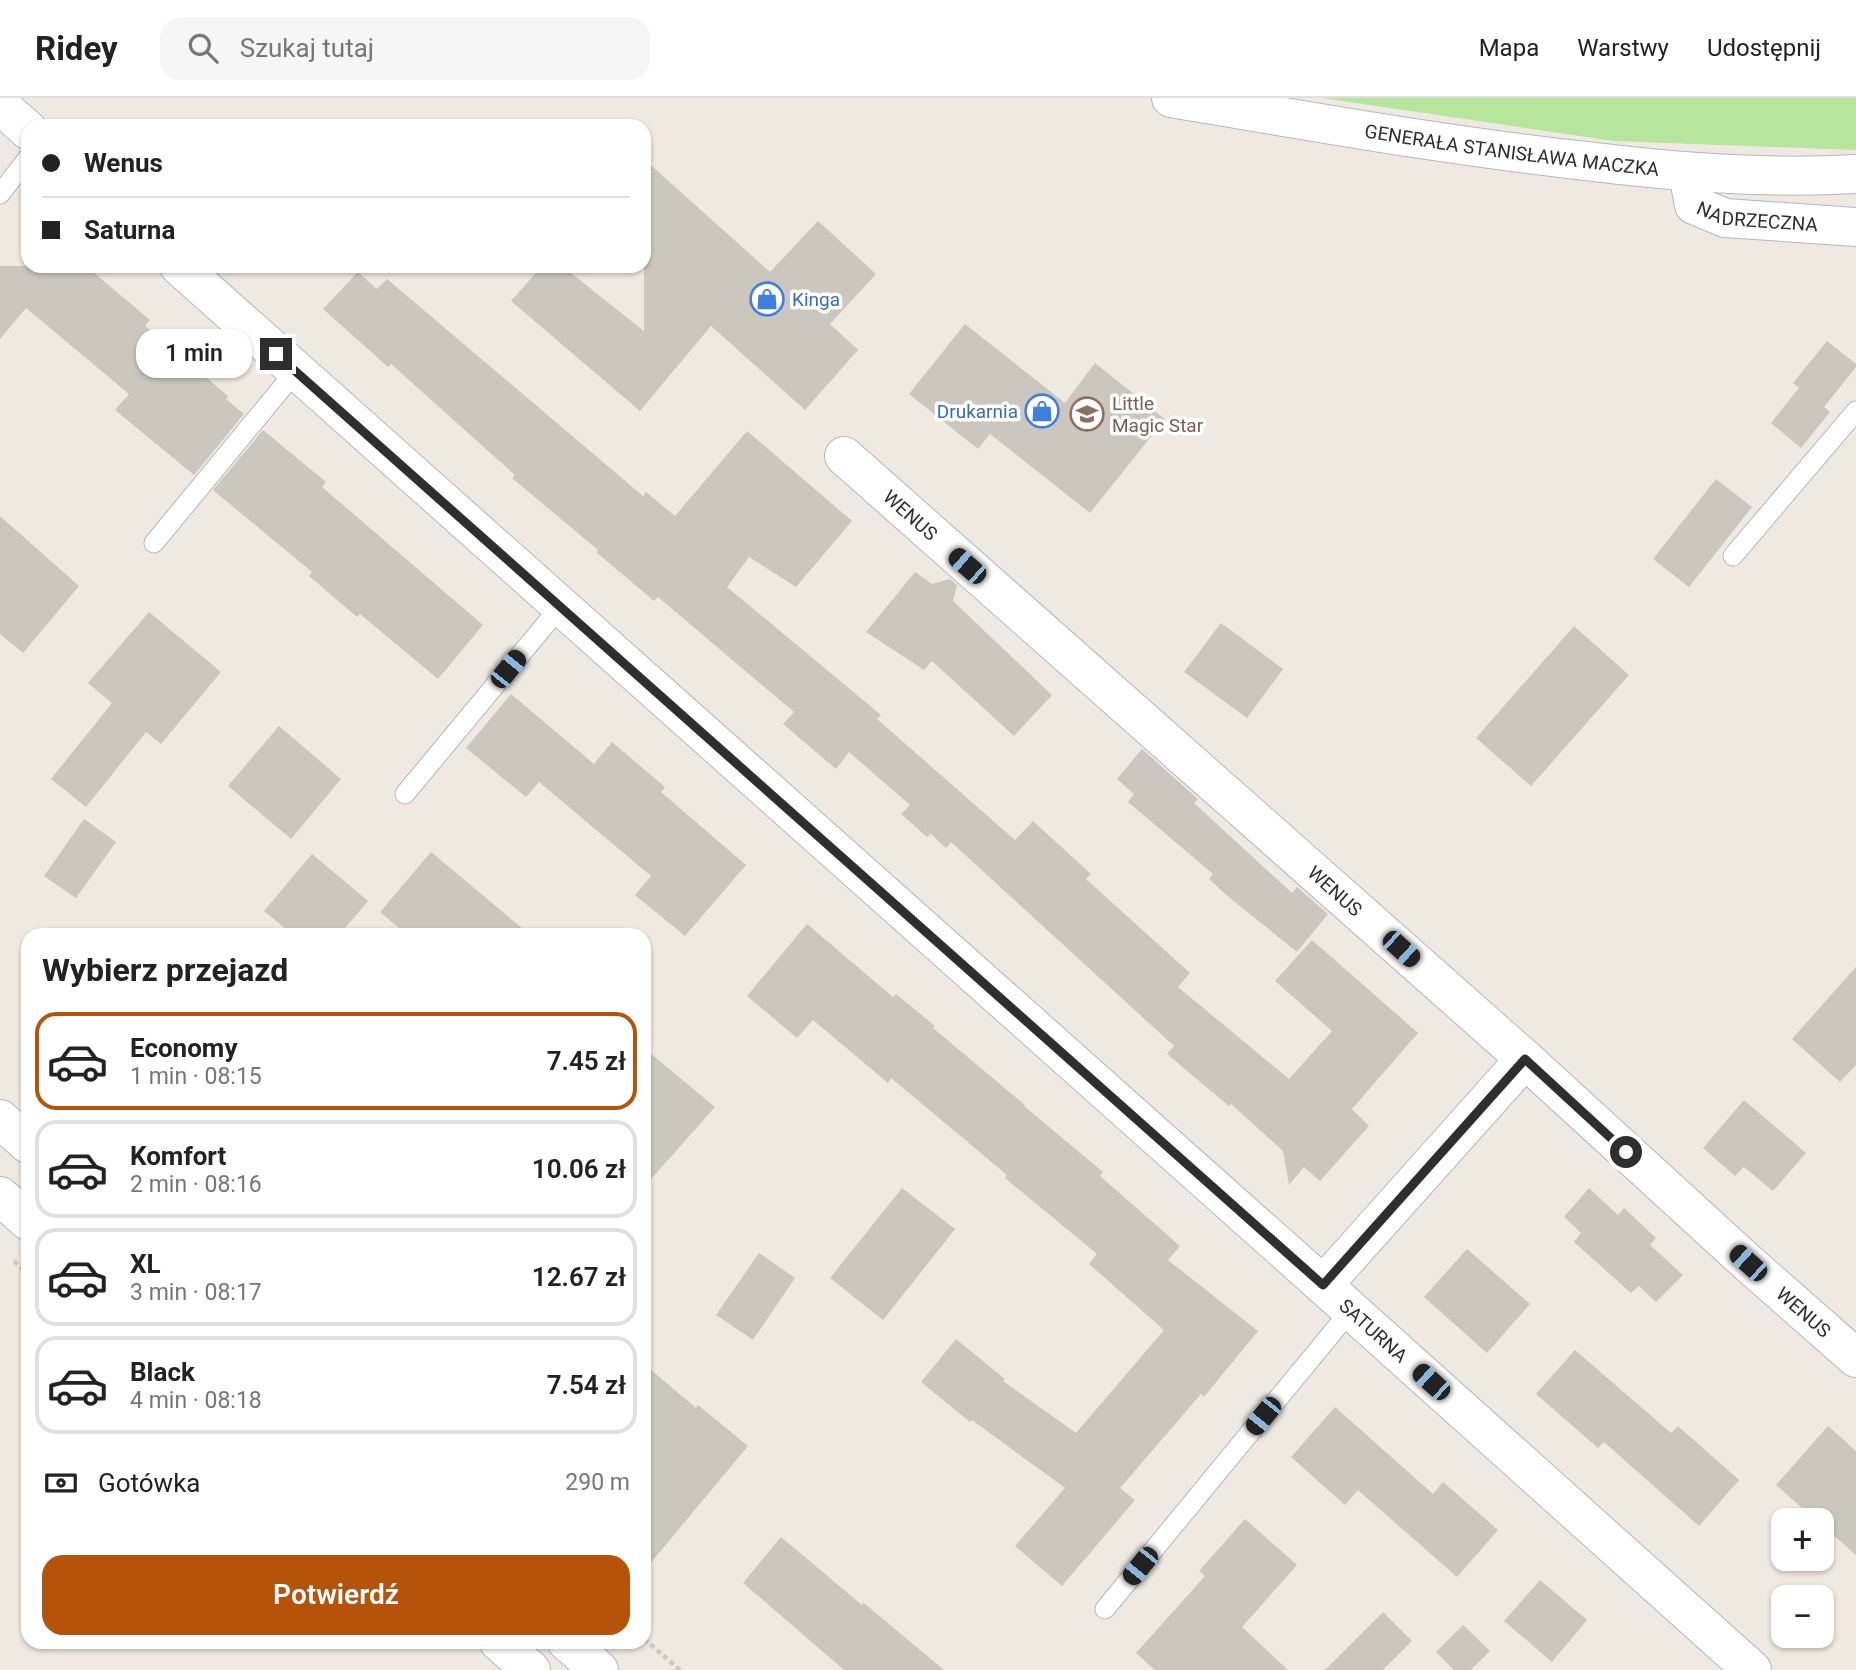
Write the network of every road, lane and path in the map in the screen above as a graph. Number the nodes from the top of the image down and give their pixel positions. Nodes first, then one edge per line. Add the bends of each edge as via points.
1 (1171, 98) edge
2 (0, 105) edge
3 (21, 124) edge
4 (21, 167) edge
5 (1688, 173) junction
6 (1856, 174) edge
7 (0, 194) edge
8 (1856, 227) edge
9 (187, 273) edge
10 (295, 372) junction
11 (1856, 411) edge
12 (844, 456) dead end
13 (154, 543) dead end
14 (1733, 556) dead end
15 (560, 607) junction
16 (405, 794) dead end
17 (1525, 1059) junction
18 (0, 1119) edge
19 (21, 1138) edge
20 (0, 1196) edge
21 (21, 1215) edge
22 (1337, 1297) junction
23 (1856, 1357) edge
24 (1105, 1609) dead end
25 (651, 1645) edge
26 (507, 1649) edge
27 (575, 1649) edge
28 (531, 1670) edge
29 (599, 1670) edge
30 (680, 1670) edge
31 (1752, 1670) edge

1 - 5 street, GENERAŁA STANISŁAWA MACZKA via 1488,150
2 - 3 street
4 - 7 lane
5 - 6 street, GENERAŁA STANISŁAWA MACZKA
5 - 8 street, NADRZECZNA via 1694,205 1725,218
9 - 10 street, SATURNA
10 - 13 lane
10 - 15 street, SATURNA
11 - 14 lane
12 - 17 street, WENUS
15 - 16 lane
15 - 22 street, SATURNA
17 - 22 street
17 - 23 street, WENUS
18 - 19 street
20 - 21 street
22 - 24 lane
22 - 31 street, SATURNA
25 - 30 path
26 - 28 street
27 - 29 street

